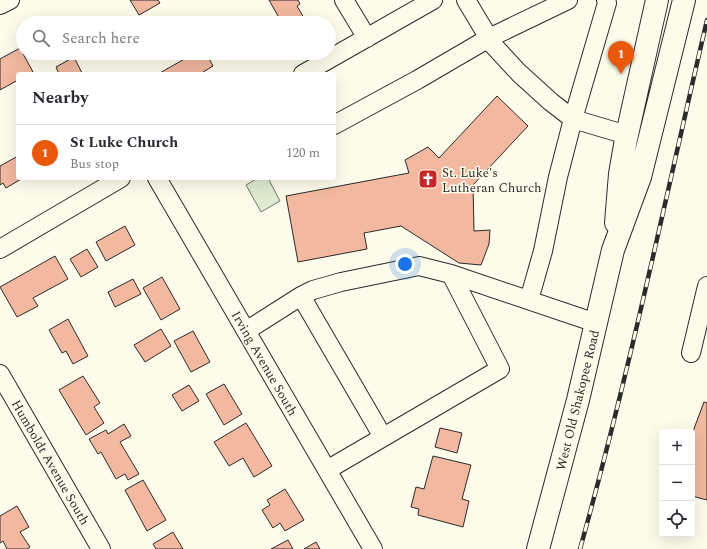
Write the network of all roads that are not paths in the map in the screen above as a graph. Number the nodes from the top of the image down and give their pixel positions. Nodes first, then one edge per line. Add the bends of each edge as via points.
1 (10, 0) edge
2 (344, 0) edge
3 (433, 0) edge
4 (466, 0) edge
5 (568, 0) edge
6 (606, 0) edge
7 (657, 0) edge
8 (684, 0) edge
9 (0, 6) edge
10 (367, 38) junction
11 (489, 38) junction
12 (336, 55) edge
13 (328, 60) edge
14 (307, 72) edge
15 (573, 119) junction
16 (336, 124) edge
17 (627, 135) junction
18 (118, 180) edge
19 (158, 180) edge
20 (0, 249) edge
21 (613, 250) junction
22 (451, 274) junction
23 (707, 286) edge
24 (301, 296) junction
25 (529, 300) junction
26 (596, 323) junction
27 (246, 331) junction
28 (691, 353) dead end
29 (0, 374) edge
30 (383, 437) junction
31 (327, 470) junction
32 (101, 549) edge
33 (373, 549) edge
34 (538, 549) edge

1 - 9 street
2 - 10 street
3 - 10 street
4 - 11 street
5 - 11 street
6 - 15 street
7 - 17 main road, West Old Shakopee Road
8 - 21 main road, West Old Shakopee Road via 640,177
10 - 12 street
11 - 15 street via 519,73
11 - 16 street
13 - 14 street
15 - 17 street
15 - 25 street via 543,251
17 - 21 main road, West Old Shakopee Road via 620,174
18 - 20 street
19 - 27 street, Irving Avenue South
21 - 26 main road, West Old Shakopee Road
22 - 24 street via 419,266 340,282
22 - 25 street
22 - 30 street via 500,369
23 - 28 street
24 - 27 street
24 - 30 street
25 - 26 street
26 - 34 main road, West Old Shakopee Road
27 - 31 street, Irving Avenue South
29 - 32 street, Humboldt Avenue South
30 - 31 street
31 - 33 street, Irving Avenue South

